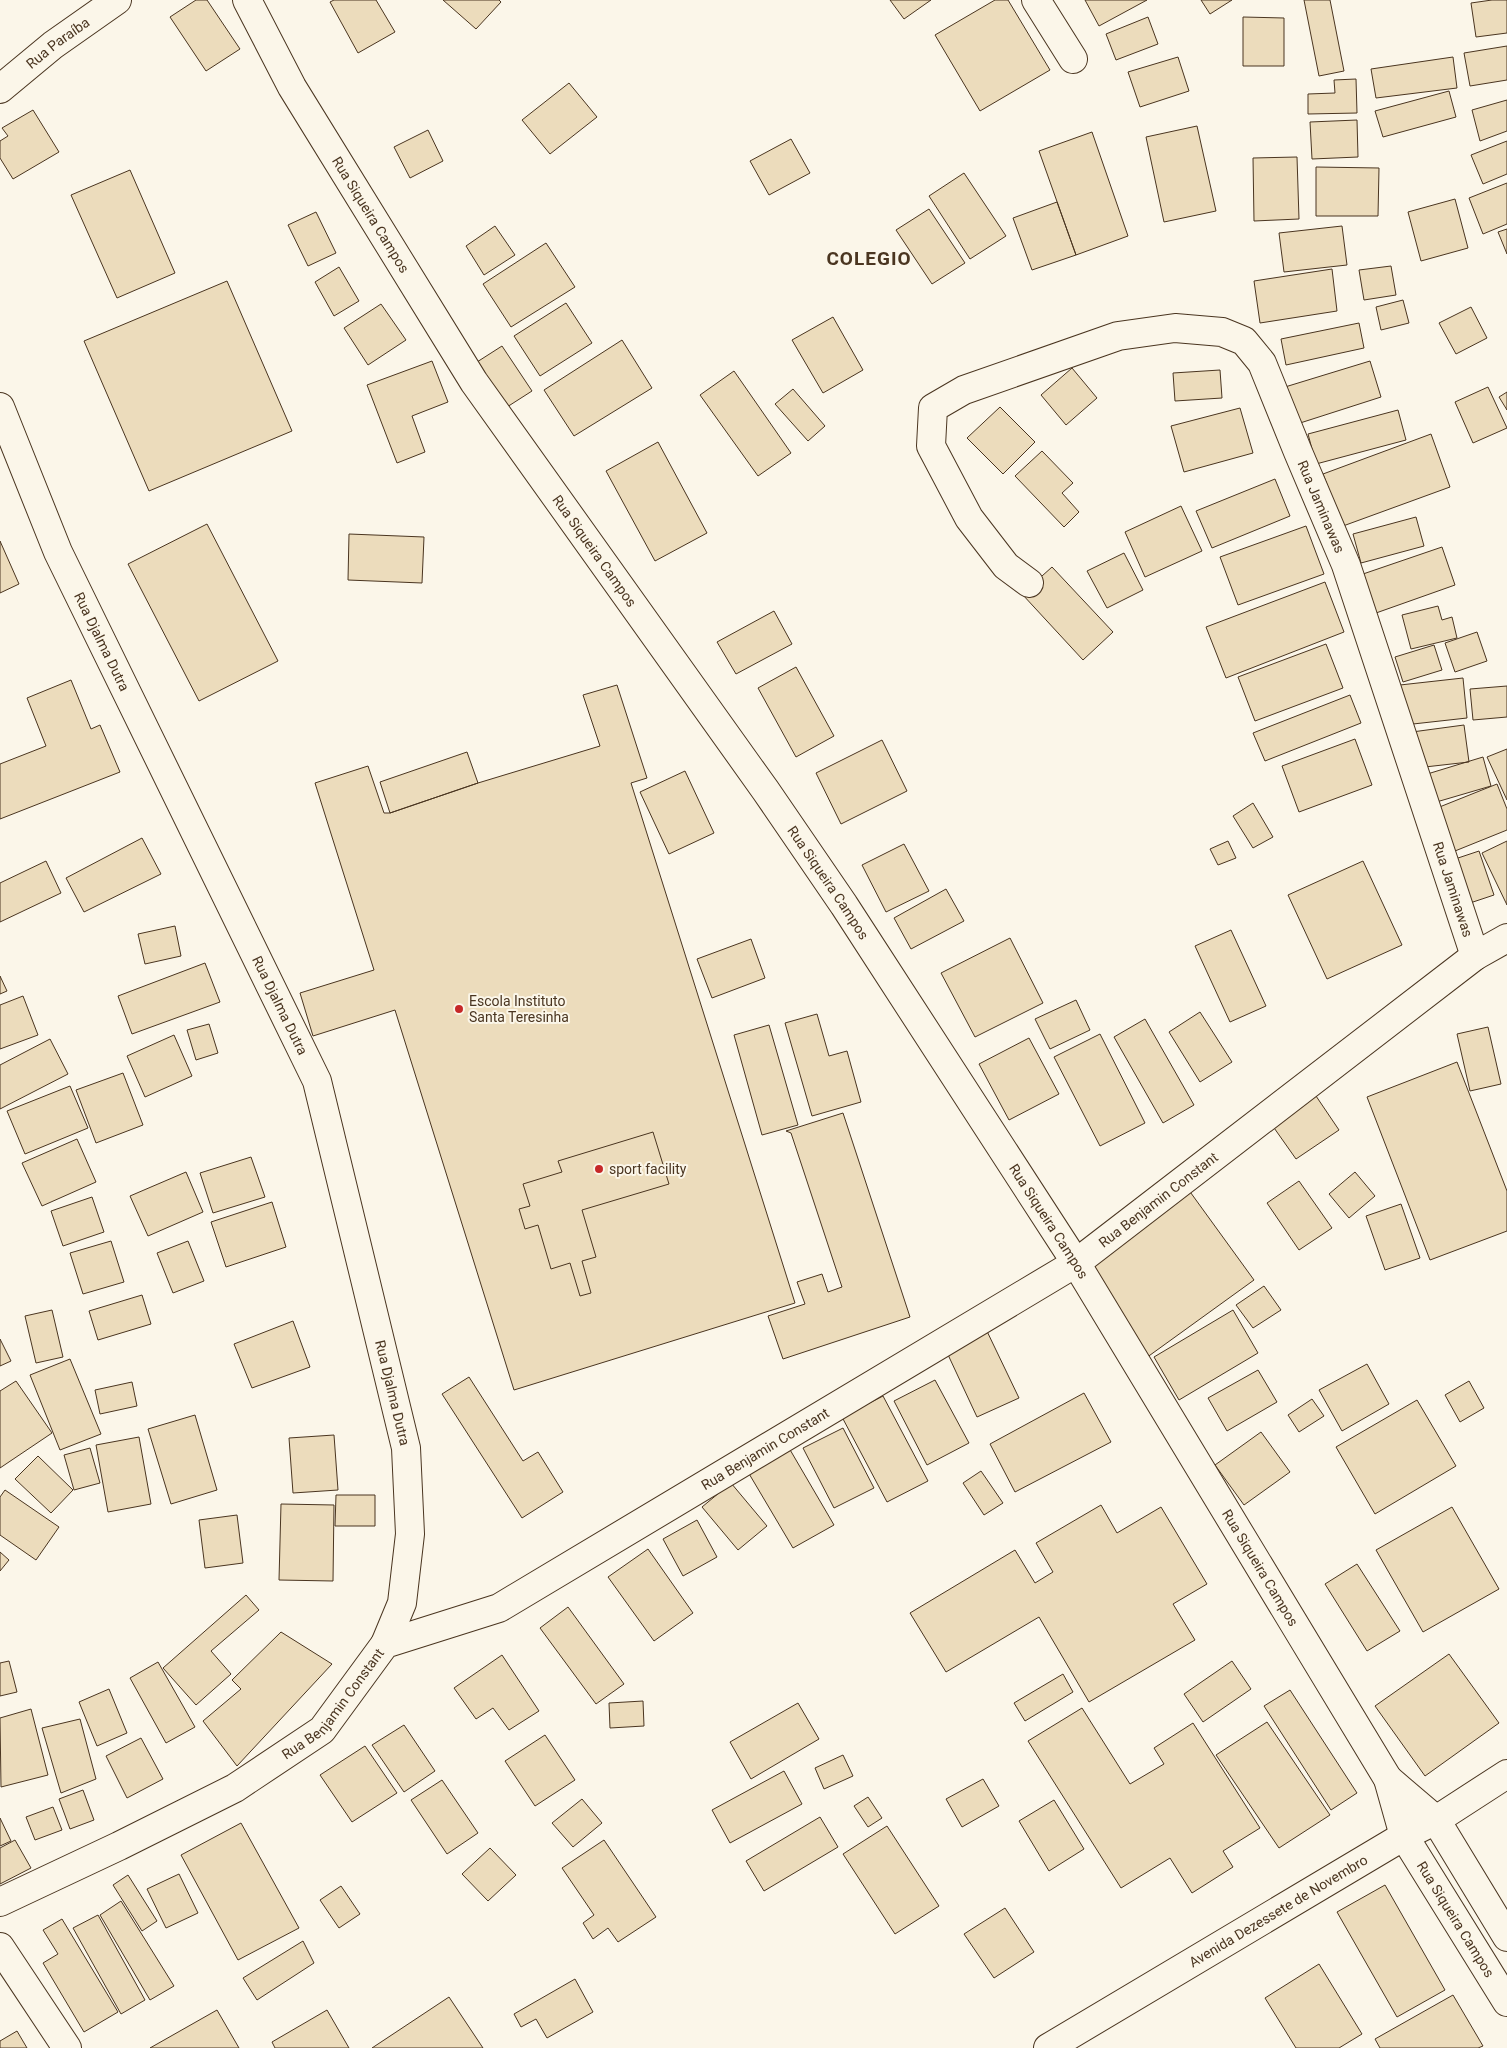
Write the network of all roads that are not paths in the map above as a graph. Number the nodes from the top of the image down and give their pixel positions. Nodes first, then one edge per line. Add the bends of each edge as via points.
1 (117, 0) edge
2 (247, 0) edge
3 (1036, 0) edge
4 (1073, 58) dead end
5 (0, 89) edge
6 (0, 407) edge
7 (1029, 583) dead end
8 (1507, 938) edge
9 (1475, 956) junction
10 (1076, 1263) junction
11 (385, 1644) junction
12 (1507, 1774) edge
13 (1388, 1779) junction
14 (1436, 1820) junction
15 (1404, 1836) junction
16 (0, 1902) edge
17 (1507, 1937) edge
18 (0, 1948) edge
19 (1507, 2002) edge
20 (67, 2048) edge
21 (1048, 2048) edge

1 - 5 street, Rua Paraíba via 53,45
2 - 10 street, Rua Siqueira Campos via 292,87 474,382 839,897
3 - 4 street
6 - 11 street, Rua Djalma Dutra via 58,552 317,1081 406,1448 410,1534 402,1603
7 - 9 street, Rua Jaminawas via 1006,566 969,518 930,446 933,408 964,390 1118,336 1175,328 1222,332 1244,341 1262,362 1346,565
8 - 9 street, Rua Benjamin Constant
9 - 10 street, Rua Benjamin Constant
10 - 11 street, Rua Benjamin Constant via 499,1608
10 - 13 street, Rua Siqueira Campos
11 - 16 street, Rua Benjamin Constant via 322,1730 236,1788
12 - 14 street, Avenida Dezessete de Novembro
13 - 14 street, Rua Siqueira Campos
13 - 15 street, Rua Siqueira Campos
14 - 15 street, Avenida Dezessete de Novembro
14 - 17 street, Rua Siqueira Campos
15 - 19 street, Rua Siqueira Campos
15 - 21 street, Avenida Dezessete de Novembro
18 - 20 street

